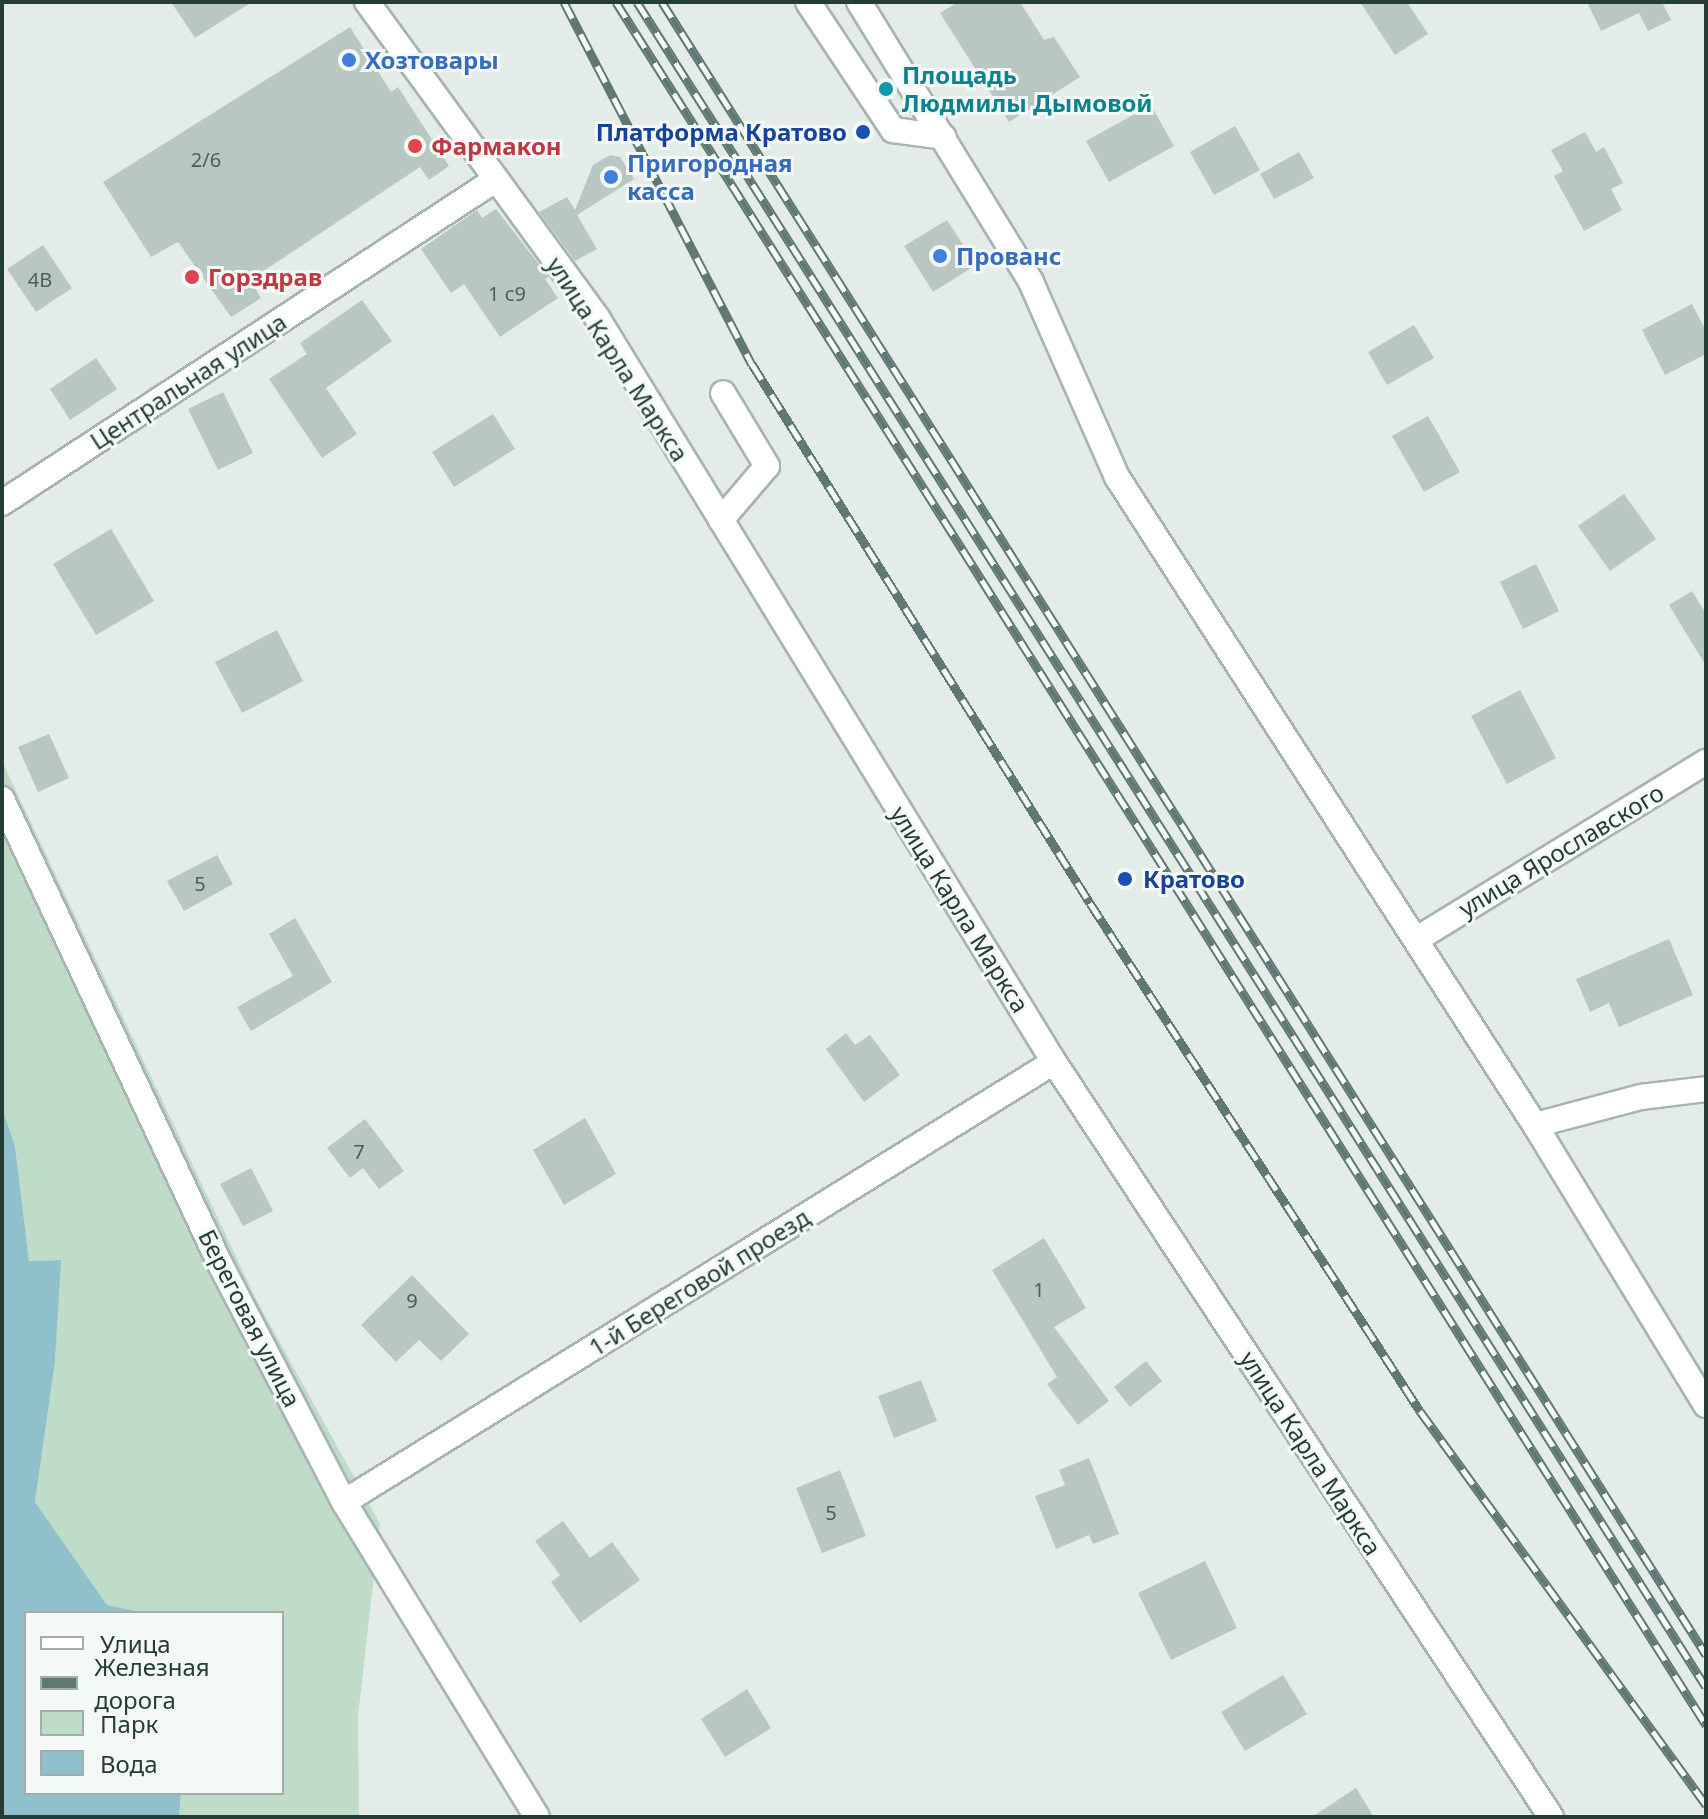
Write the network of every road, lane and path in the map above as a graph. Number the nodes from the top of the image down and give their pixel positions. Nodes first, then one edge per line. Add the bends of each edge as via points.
1 (367, 2) edge
2 (808, 2) edge
3 (859, 2) edge
4 (944, 137) junction
5 (495, 180) junction
6 (723, 393) dead end
7 (2, 503) edge
8 (721, 520) junction
9 (1706, 762) edge
10 (2, 799) edge
11 (1417, 939) junction
12 (1054, 1062) junction
13 (1706, 1089) edge
14 (1535, 1125) junction
15 (1706, 1405) edge
16 (344, 1502) junction
17 (537, 1817) edge
18 (1551, 1817) edge

1 - 5 street, улица Карла Маркса
2 - 4 street via 893,130
3 - 4 street
4 - 11 street via 1031,282 1117,477
5 - 7 street, Центральная улица
5 - 8 street, улица Карла Маркса via 598,319
6 - 8 street via 767,466
8 - 12 street, улица Карла Маркса
9 - 11 street, улица Ярославского
10 - 16 street, Береговая улица via 219,1262
11 - 14 street
12 - 16 street, 1-й Береговой проезд
12 - 18 street, улица Карла Маркса
13 - 14 street via 1641,1097
14 - 15 street
16 - 17 street, Береговая улица

